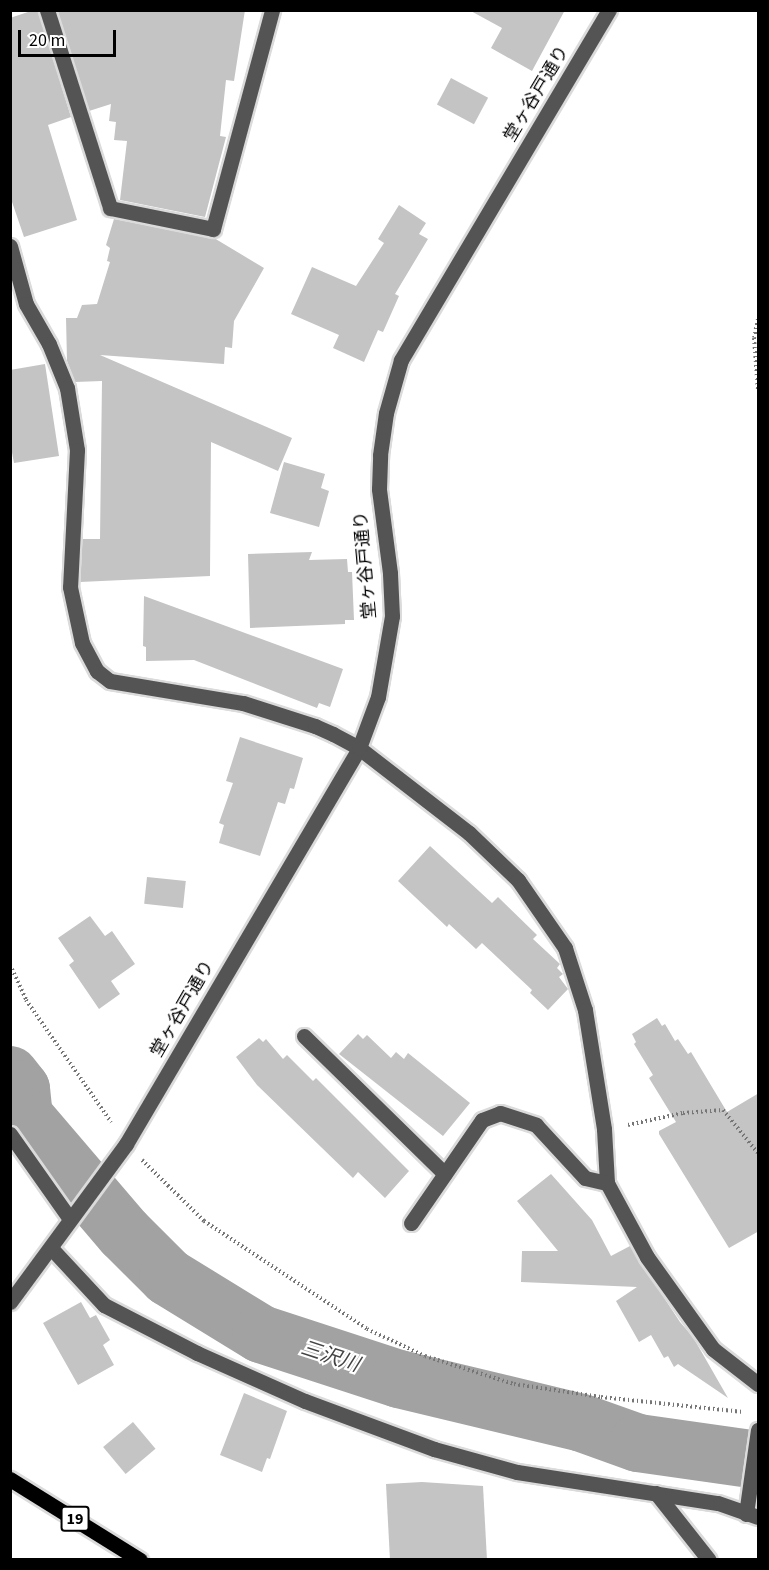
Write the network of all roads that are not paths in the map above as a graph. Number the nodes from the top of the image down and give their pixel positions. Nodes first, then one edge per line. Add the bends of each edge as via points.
1 (47, 10) edge
2 (272, 10) edge
3 (609, 10) edge
4 (10, 246) edge
5 (359, 748) junction
6 (304, 1036) dead end
7 (10, 1134) edge
8 (445, 1174) junction
9 (607, 1183) junction
10 (70, 1219) junction
11 (411, 1223) dead end
12 (51, 1248) junction
13 (10, 1302) edge
14 (759, 1384) edge
15 (758, 1431) edge
16 (10, 1479) edge
17 (656, 1493) junction
18 (752, 1516) edge
19 (140, 1560) edge
20 (709, 1560) edge

1 - 2 street via 110,208 213,229
3 - 5 street, 堂ヶ谷戸通り via 401,360 386,413 380,455 379,489 392,615 378,697
4 - 5 street via 27,304 67,388 77,450 69,587 82,643 97,671 110,681 243,703 315,726
5 - 9 street via 469,833 518,880 565,948 585,1010 604,1129
5 - 10 street, 堂ヶ谷戸通り via 126,1144
6 - 8 street
7 - 10 street
8 - 9 street via 482,1120 500,1113 536,1125 585,1178
8 - 11 street
9 - 14 street via 647,1257 713,1349
10 - 12 street
12 - 13 street
12 - 17 street via 104,1305 197,1353 305,1401 434,1449 517,1472
15 - 18 street via 750,1492
16 - 19 main road, 19
17 - 18 street via 718,1503
17 - 20 street

